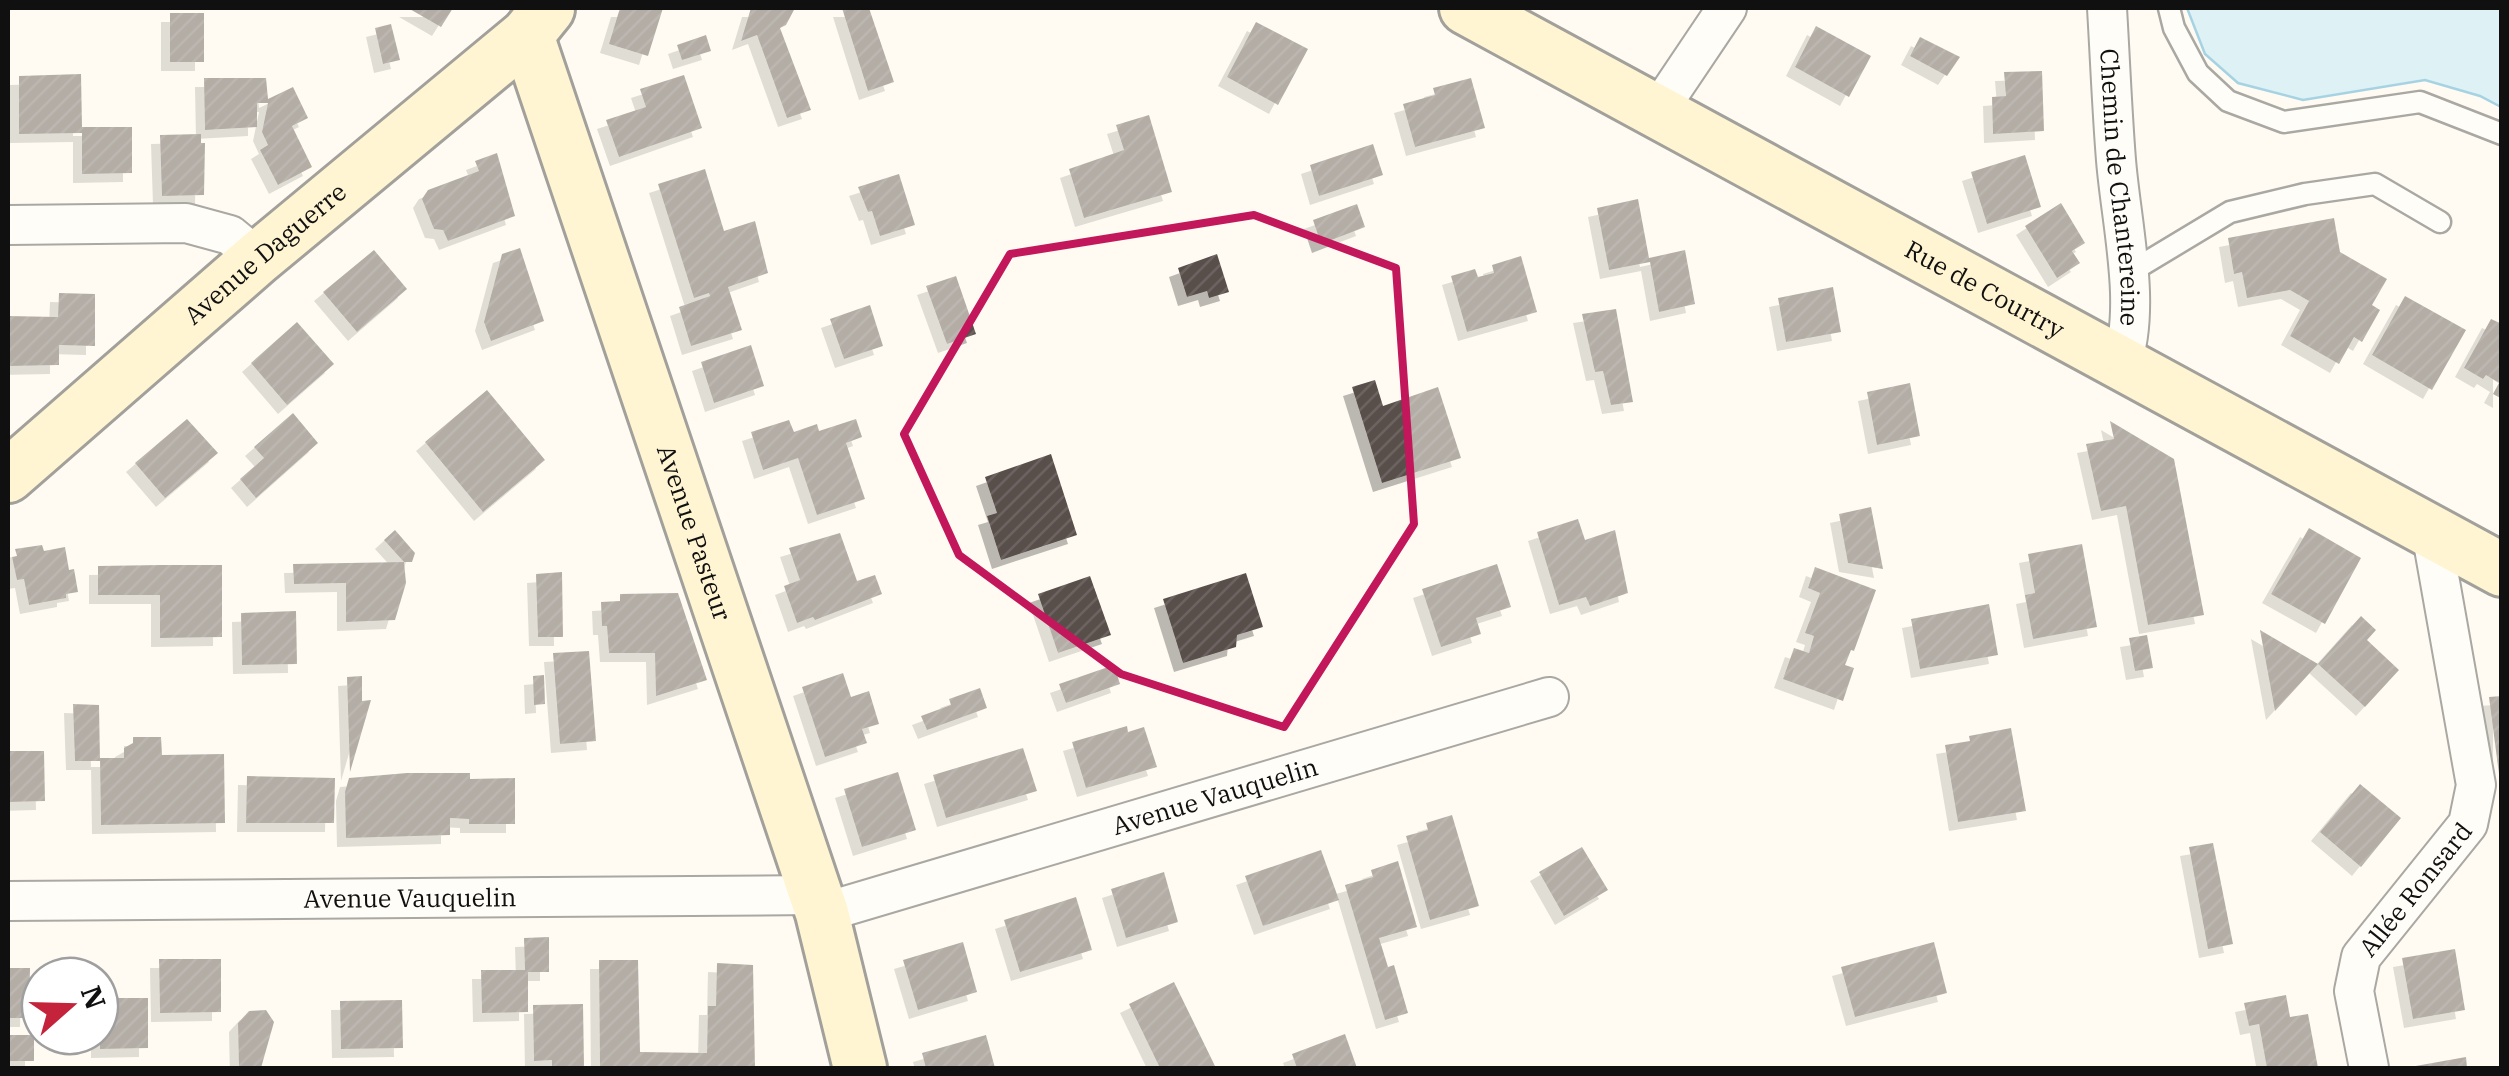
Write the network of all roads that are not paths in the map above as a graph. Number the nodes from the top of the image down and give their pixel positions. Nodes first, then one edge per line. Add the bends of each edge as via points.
1 (1466, 8) edge
2 (1727, 8) edge
3 (2107, 8) edge
4 (2169, 8) edge
5 (538, 21) edge
6 (1657, 112) junction
7 (2502, 134) edge
8 (2440, 222) dead end
9 (8, 224) edge
10 (258, 258) junction
11 (2127, 274) junction
12 (2121, 365) junction
13 (8, 476) edge
14 (2431, 530) junction
15 (2502, 570) edge
16 (1549, 697) dead end
17 (8, 902) edge
18 (819, 904) junction
19 (860, 1068) edge
20 (2369, 1068) edge

1 - 6 street, Rue de Courtry
2 - 6 street
3 - 11 street, Chemin de Chantereine
4 - 7 lane via 2198,73 2228,101 2284,122 2420,102
5 - 10 street, Avenue Daguerre
5 - 18 street, Avenue Pasteur
6 - 12 street, Rue de Courtry
8 - 11 lane via 2375,184 2305,194 2230,212
9 - 10 street via 186,223 230,234
10 - 13 street, Avenue Daguerre
11 - 12 street, Chemin de Chantereine via 2129,343
12 - 14 street, Rue de Courtry
14 - 15 street, Rue de Courtry
14 - 20 street, Allée Ronsard via 2476,785 2468,824 2361,957 2354,991
16 - 18 street, Avenue Vauquelin
17 - 18 street, Avenue Vauquelin
18 - 19 street, Avenue Pasteur

